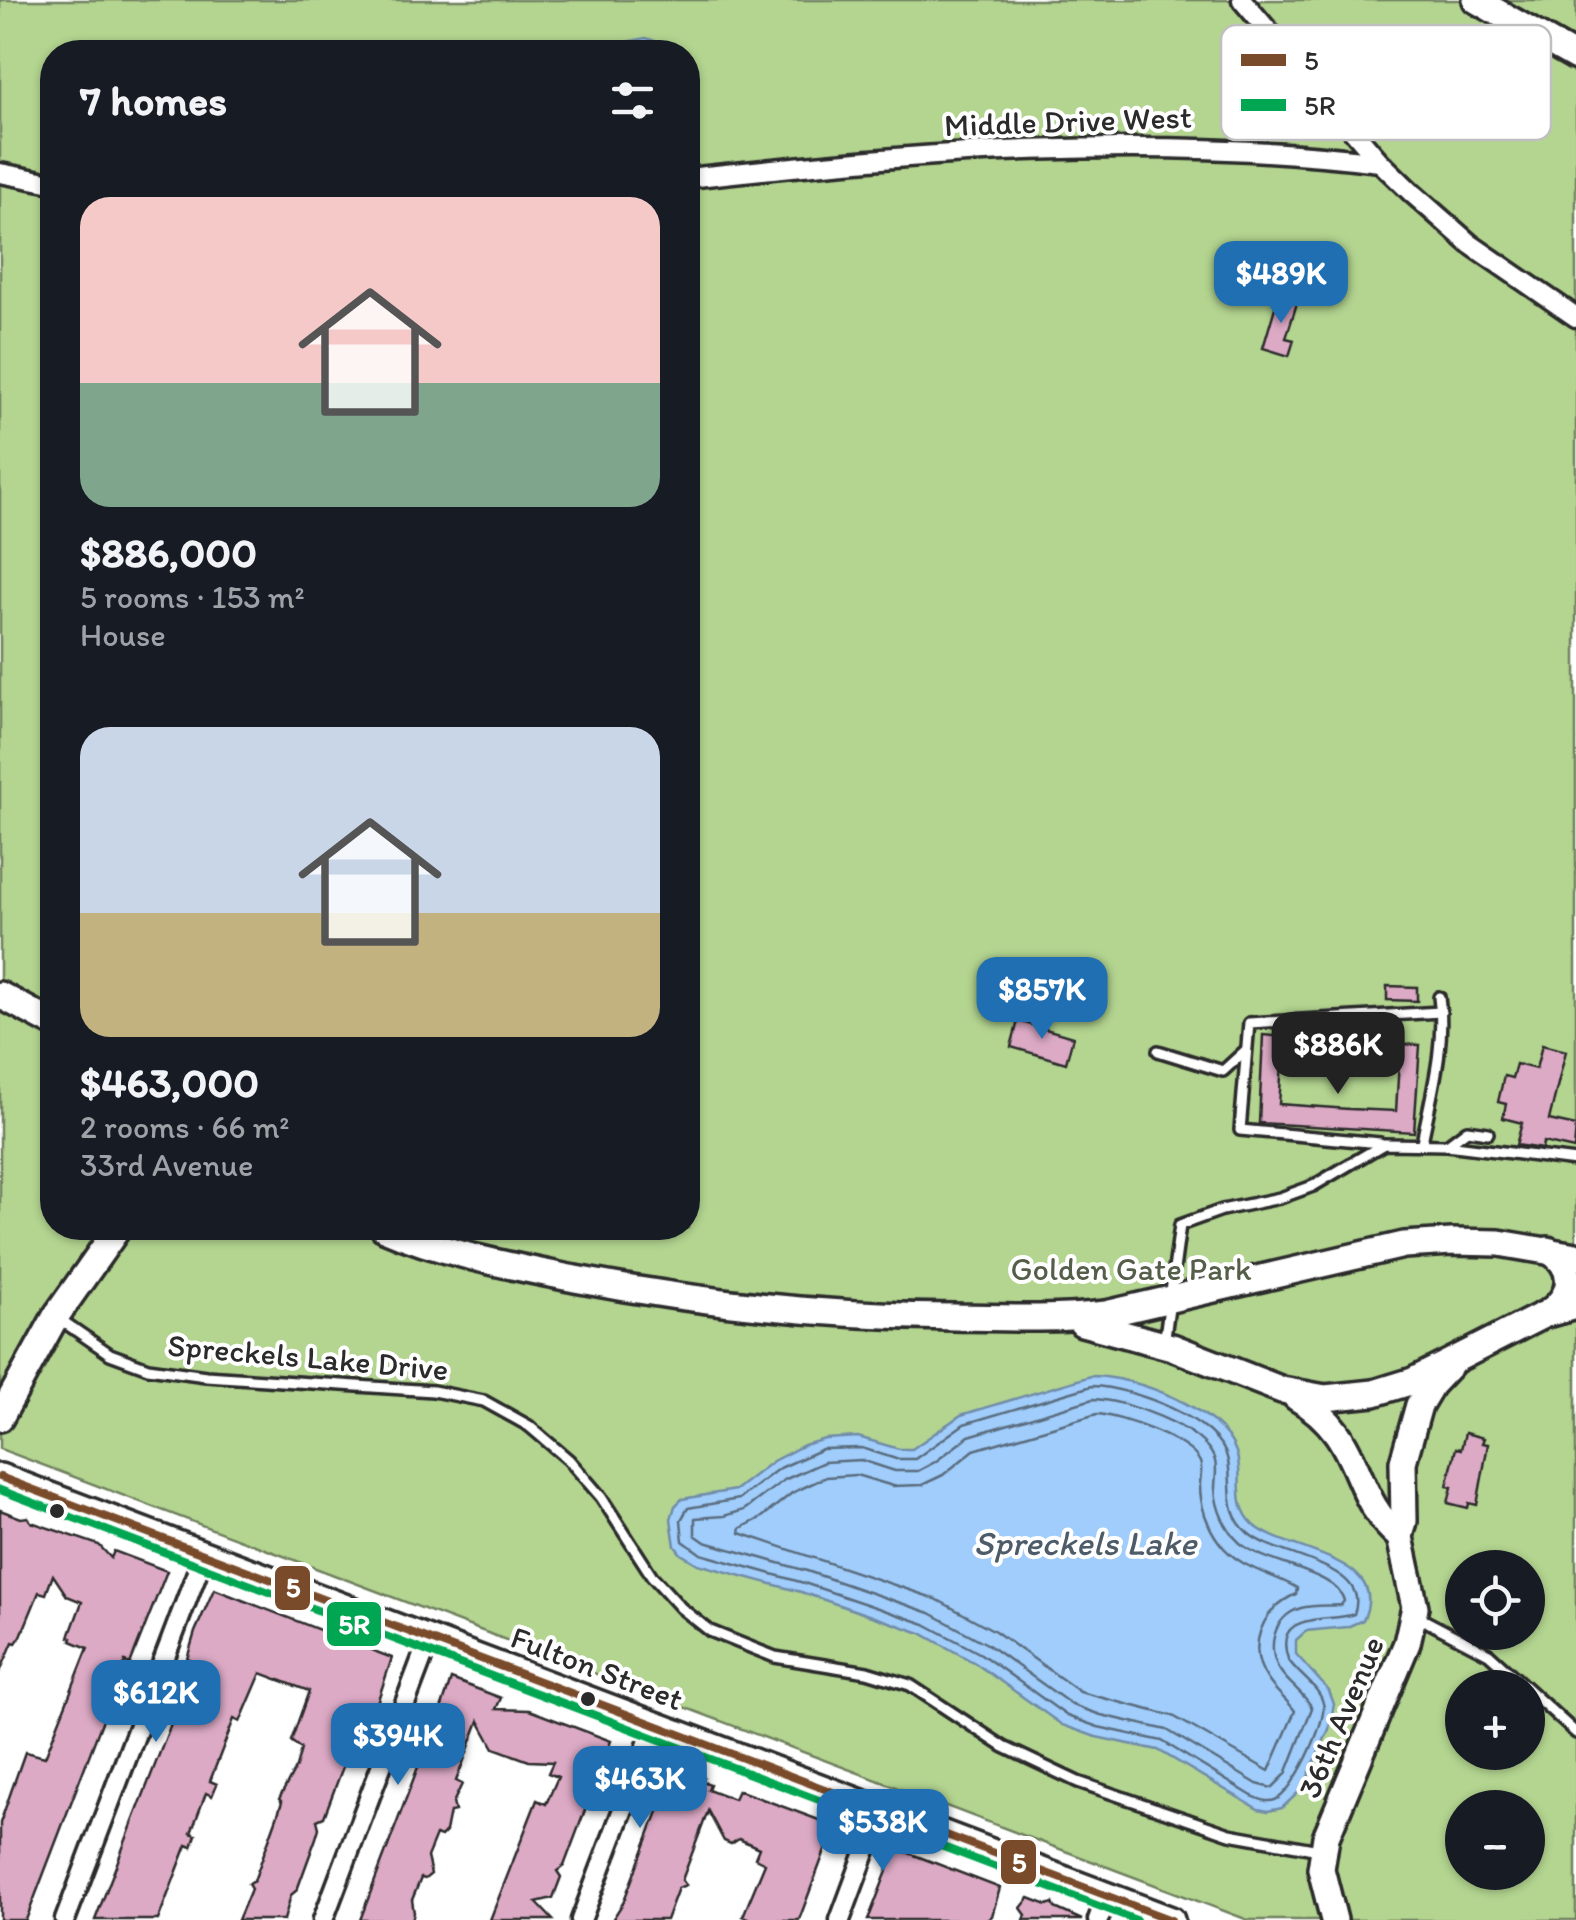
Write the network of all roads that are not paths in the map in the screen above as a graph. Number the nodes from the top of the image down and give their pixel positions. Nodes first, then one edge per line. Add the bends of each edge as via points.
1 (1242, 0) edge
2 (1476, 0) edge
3 (1263, 25) edge
4 (1520, 25) edge
5 (1551, 43) edge
6 (1576, 57) edge
7 (1361, 140) edge
8 (1380, 162) junction
9 (0, 173) edge
10 (700, 177) edge
11 (40, 181) edge
12 (1576, 317) edge
13 (0, 995) edge
14 (1440, 997) dead end
15 (1442, 1012) junction
16 (40, 1017) edge
17 (1246, 1050) junction
18 (1158, 1051) dead end
19 (1488, 1134) dead end
20 (1422, 1142) junction
21 (1384, 1144) junction
22 (1447, 1145) junction
23 (1576, 1161) edge
24 (110, 1240) edge
25 (416, 1240) edge
26 (1548, 1250) junction
27 (1576, 1256) edge
28 (1168, 1301) junction
29 (1576, 1306) edge
30 (56, 1316) junction
31 (1544, 1316) junction
32 (1064, 1318) junction
33 (1164, 1345) junction
34 (1450, 1365) junction
35 (1268, 1385) junction
36 (0, 1418) edge
37 (0, 1477) edge
38 (1400, 1538) junction
39 (204, 1554) junction
40 (1415, 1616) junction
41 (429, 1640) junction
42 (655, 1725) junction
43 (1576, 1733) edge
44 (881, 1810) junction
45 (1322, 1850) junction
46 (1102, 1908) edge
47 (65, 1920) edge
48 (323, 1920) edge
49 (581, 1920) edge
50 (840, 1920) edge
51 (1171, 1920) edge
52 (1334, 1920) edge

1 - 3 street
2 - 4 street
5 - 6 street
7 - 8 street
8 - 10 street, Middle Drive West via 1152,146 912,156
8 - 12 street via 1470,244
9 - 11 street
13 - 16 street
14 - 15 lane
15 - 17 lane via 1248,1023
15 - 20 lane
17 - 18 lane via 1223,1071
17 - 21 lane via 1240,1130
19 - 22 lane via 1467,1130
20 - 21 lane
20 - 22 lane
21 - 28 lane via 1312,1186 1180,1225
22 - 23 lane
24 - 30 street
25 - 32 street via 514,1266 715,1302 850,1315
26 - 27 street
26 - 28 street via 1475,1242 1404,1245
26 - 31 street via 1566,1262 1571,1280 1559,1305
28 - 32 street
28 - 33 lane
29 - 31 street
30 - 36 street
30 - 45 lane, Spreckels Lake Drive via 110,1354 148,1368 484,1401 570,1460 652,1576 710,1631 775,1657 910,1685 1004,1747 1078,1782 1230,1834
31 - 34 street
32 - 33 street
33 - 35 street
34 - 35 street via 1354,1396 1311,1396
34 - 38 street, 36th Avenue via 1424,1394 1410,1429
35 - 38 street, 36th Avenue via 1327,1418 1379,1515
37 - 39 street, Fulton Street
38 - 40 street, 36th Avenue
39 - 41 street, Fulton Street
39 - 47 street
40 - 43 lane via 1489,1654
40 - 45 street, 36th Avenue
41 - 42 street, Fulton Street
41 - 48 street
42 - 44 street, Fulton Street
42 - 49 street
44 - 46 street, Fulton Street
44 - 50 street
45 - 52 street, 36th Avenue
46 - 51 street, Fulton Street

